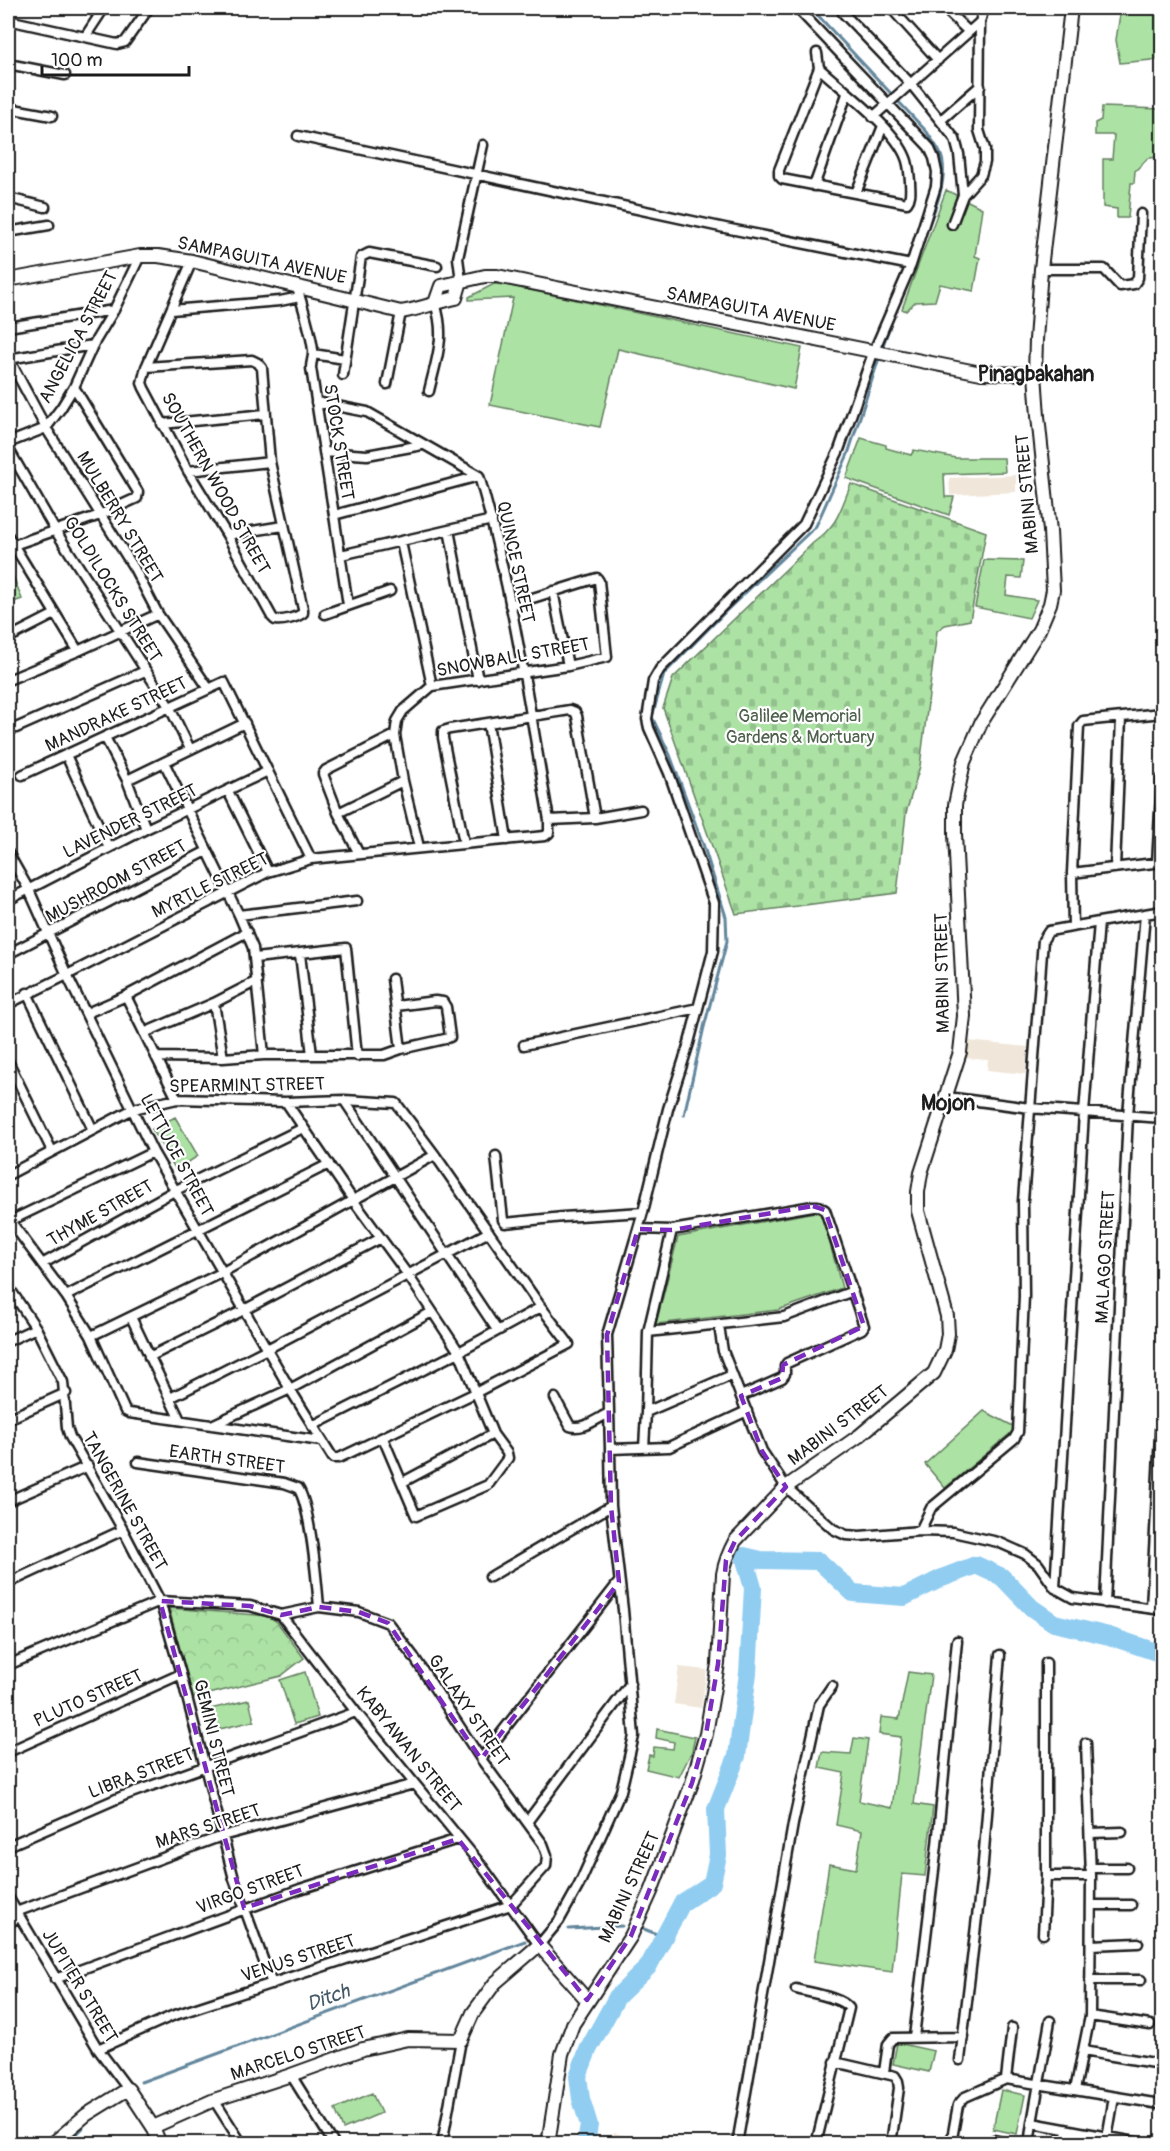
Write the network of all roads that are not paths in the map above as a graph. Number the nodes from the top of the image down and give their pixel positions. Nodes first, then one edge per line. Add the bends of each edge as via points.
1 (91, 8) edge
2 (149, 8) edge
3 (797, 8) edge
4 (841, 8) edge
5 (891, 8) edge
6 (944, 8) edge
7 (984, 8) edge
8 (1071, 8) edge
9 (101, 11) edge
10 (8, 20) edge
11 (980, 22) junction
12 (969, 32) junction
13 (85, 37) junction
14 (817, 54) dead end
15 (938, 60) junction
16 (8, 64) edge
17 (819, 68) junction
18 (65, 75) dead end
19 (910, 84) junction
20 (980, 86) junction
21 (847, 94) junction
22 (893, 100) junction
23 (8, 108) edge
24 (52, 116) dead end
25 (873, 117) junction
26 (941, 120) junction
27 (883, 126) junction
28 (298, 136) dead end
29 (483, 146) dead end
30 (477, 174) junction
31 (814, 186) junction
32 (856, 194) junction
33 (963, 195) junction
34 (8, 198) edge
35 (45, 207) dead end
36 (1141, 214) dead end
37 (952, 224) dead end
38 (49, 225) dead end
39 (8, 232) edge
40 (140, 256) junction
41 (192, 261) junction
42 (911, 265) junction
43 (437, 266) dead end
44 (1041, 269) junction
45 (8, 279) edge
46 (461, 281) junction
47 (298, 291) junction
48 (354, 299) junction
49 (435, 303) junction
50 (114, 310) junction
51 (171, 310) junction
52 (401, 312) junction
53 (8, 327) edge
54 (93, 345) junction
55 (873, 352) junction
56 (314, 354) junction
57 (8, 359) edge
58 (345, 359) junction
59 (146, 367) junction
60 (1035, 374) junction
61 (343, 375) dead end
62 (387, 384) dead end
63 (74, 387) junction
64 (429, 391) dead end
65 (316, 402) junction
66 (265, 414) junction
67 (162, 424) junction
68 (46, 428) junction
69 (8, 443) edge
70 (422, 444) junction
71 (8, 448) edge
72 (324, 452) junction
73 (270, 462) junction
74 (188, 471) junction
75 (479, 476) junction
76 (100, 515) junction
77 (334, 515) junction
78 (492, 520) junction
79 (283, 526) junction
80 (55, 530) junction
81 (449, 530) junction
82 (227, 534) junction
83 (8, 536) edge
84 (401, 542) junction
85 (10, 546) edge
86 (341, 555) junction
87 (390, 591) dead end
88 (553, 591) junction
89 (348, 605) junction
90 (510, 605) junction
91 (55, 614) junction
92 (158, 614) junction
93 (325, 614) dead end
94 (120, 632) junction
95 (8, 638) edge
96 (78, 651) junction
97 (567, 666) junction
98 (145, 671) junction
99 (522, 672) junction
100 (8, 680) edge
101 (478, 680) junction
102 (432, 686) junction
103 (209, 689) junction
104 (170, 708) junction
105 (1162, 713) edge
106 (531, 717) junction
107 (1120, 718) junction
108 (245, 723) junction
109 (488, 723) junction
110 (16, 728) dead end
111 (395, 735) junction
112 (105, 737) junction
113 (190, 749) junction
114 (66, 755) junction
115 (164, 762) junction
116 (268, 771) junction
117 (21, 775) dead end
118 (1162, 778) edge
119 (127, 780) junction
120 (403, 781) junction
121 (228, 791) junction
122 (641, 810) dead end
123 (187, 811) junction
124 (338, 813) junction
125 (595, 818) junction
126 (549, 820) junction
127 (146, 829) junction
128 (549, 833) joint
129 (507, 840) junction
130 (464, 843) junction
131 (419, 847) junction
132 (109, 848) junction
133 (207, 851) junction
134 (8, 853) edge
135 (359, 854) junction
136 (311, 859) junction
137 (1160, 863) edge
138 (1115, 868) junction
139 (268, 872) junction
140 (1072, 873) junction
141 (29, 890) junction
142 (227, 892) junction
143 (8, 900) edge
144 (357, 901) dead end
145 (1162, 911) edge
146 (1145, 914) junction
147 (239, 915) junction
148 (1099, 922) junction
149 (1073, 927) junction
150 (247, 932) junction
151 (48, 934) junction
152 (8, 954) edge
153 (300, 954) junction
154 (255, 958) junction
155 (67, 975) junction
156 (392, 979) dead end
157 (257, 981) junction
158 (27, 993) junction
159 (126, 996) junction
160 (214, 1003) junction
161 (8, 1004) edge
162 (396, 1006) junction
163 (698, 1008) junction
164 (87, 1013) junction
165 (144, 1033) junction
166 (524, 1045) dead end
167 (401, 1048) junction
168 (264, 1055) junction
169 (312, 1055) junction
170 (357, 1056) junction
171 (156, 1057) junction
172 (223, 1058) junction
173 (8, 1061) edge
174 (947, 1097) junction
175 (177, 1099) junction
176 (344, 1100) junction
177 (286, 1102) junction
178 (1030, 1108) junction
179 (133, 1109) junction
180 (1083, 1113) junction
181 (1128, 1115) junction
182 (1162, 1118) edge
183 (303, 1128) junction
184 (93, 1130) junction
185 (52, 1151) junction
186 (153, 1152) junction
187 (435, 1155) junction
188 (496, 1156) dead end
189 (329, 1164) junction
190 (8, 1175) edge
191 (395, 1177) junction
192 (176, 1190) junction
193 (353, 1200) junction
194 (643, 1212) junction
195 (9, 1220) edge
196 (638, 1229) junction
197 (199, 1230) junction
198 (672, 1230) junction
199 (489, 1232) junction
200 (381, 1238) junction
201 (447, 1254) junction
202 (42, 1264) junction
203 (223, 1272) junction
204 (408, 1275) junction
205 (8, 1286) edge
206 (853, 1291) junction
207 (66, 1296) junction
208 (541, 1307) junction
209 (244, 1310) junction
210 (432, 1312) junction
211 (131, 1317) junction
212 (719, 1326) junction
213 (36, 1329) junction
214 (497, 1330) junction
215 (648, 1332) junction
216 (91, 1336) junction
217 (8, 1341) edge
218 (267, 1349) junction
219 (459, 1352) junction
220 (149, 1357) junction
221 (732, 1375) junction
222 (290, 1389) junction
223 (475, 1392) junction
224 (66, 1393) junction
225 (1162, 1395) edge
226 (741, 1396) junction
227 (170, 1398) junction
228 (555, 1398) dead end
229 (747, 1411) junction
230 (646, 1412) junction
231 (609, 1413) junction
232 (8, 1419) edge
233 (180, 1420) junction
234 (212, 1425) junction
235 (312, 1425) junction
236 (493, 1434) junction
237 (383, 1438) junction
238 (321, 1441) junction
239 (644, 1448) junction
240 (610, 1449) junction
241 (138, 1462) dead end
242 (88, 1466) junction
243 (403, 1482) junction
244 (786, 1487) junction
245 (8, 1501) edge
246 (611, 1506) junction
247 (123, 1530) junction
248 (920, 1531) junction
249 (490, 1577) dead end
250 (619, 1582) junction
251 (8, 1583) edge
252 (1055, 1588) junction
253 (160, 1601) junction
254 (1105, 1603) junction
255 (319, 1607) junction
256 (1151, 1608) junction
257 (1162, 1610) edge
258 (281, 1615) junction
259 (957, 1641) dead end
260 (1000, 1655) dead end
261 (1047, 1664) dead end
262 (8, 1665) edge
263 (181, 1674) junction
264 (630, 1684) junction
265 (832, 1686) dead end
266 (356, 1713) junction
267 (1086, 1743) dead end
268 (8, 1752) edge
269 (481, 1759) junction
270 (204, 1767) junction
271 (414, 1784) junction
272 (527, 1822) junction
273 (1122, 1832) dead end
274 (1090, 1833) junction
275 (222, 1836) junction
276 (458, 1839) junction
277 (8, 1846) edge
278 (1126, 1868) dead end
279 (1091, 1872) junction
280 (1046, 1876) junction
281 (8, 1897) edge
282 (511, 1905) junction
283 (1091, 1905) junction
284 (1131, 1905) dead end
285 (244, 1908) junction
286 (17, 1914) junction
287 (8, 1923) edge
288 (1043, 1934) dead end
289 (1138, 1943) dead end
290 (539, 1945) junction
291 (1091, 1945) junction
292 (55, 1978) junction
293 (1090, 1980) junction
294 (1141, 1980) dead end
295 (272, 1984) junction
296 (796, 1989) dead end
297 (587, 2000) junction
298 (1090, 2016) junction
299 (1050, 2021) dead end
300 (1150, 2025) dead end
301 (1012, 2028) dead end
302 (914, 2037) junction
303 (963, 2037) junction
304 (461, 2040) junction
305 (98, 2049) junction
306 (1083, 2051) junction
307 (960, 2060) dead end
308 (835, 2062) junction
309 (1154, 2062) dead end
310 (884, 2072) junction
311 (291, 2075) junction
312 (1006, 2079) junction
313 (1038, 2084) junction
314 (128, 2089) junction
315 (1075, 2090) junction
316 (1114, 2097) junction
317 (214, 2100) junction
318 (1160, 2104) dead end
319 (1032, 2123) junction
320 (153, 2127) junction
321 (1067, 2130) junction
322 (1107, 2140) edge
323 (52, 2144) edge
324 (160, 2144) edge
325 (242, 2144) edge
326 (334, 2144) edge
327 (442, 2144) edge
328 (548, 2144) edge
329 (737, 2144) edge
330 (816, 2144) edge
331 (891, 2144) edge
332 (951, 2144) edge
333 (993, 2144) edge
334 (1011, 2144) edge
335 (1029, 2144) edge
336 (1065, 2144) edge
337 (1146, 2144) edge

1 - 9 street
2 - 13 street via 125,42
3 - 22 street
4 - 19 street
5 - 15 street
6 - 12 street
7 - 11 street
8 - 44 main road, MABINI STREET
9 - 13 street
10 - 13 street
11 - 12 street
11 - 20 street
12 - 15 street
14 - 17 street
15 - 19 street
16 - 18 street
17 - 21 street
17 - 31 street via 779,173 782,179
19 - 22 street
19 - 26 street
20 - 26 street
20 - 33 street via 979,130 985,162 981,175
21 - 25 street
21 - 31 street
22 - 25 street
22 - 42 street via 929,147 937,172
23 - 24 street
25 - 27 street
26 - 33 street via 955,139
27 - 32 street
27 - 32 street via 907,159 910,200 903,203
28 - 30 street
29 - 30 street
30 - 42 street
30 - 46 street via 458,258
31 - 32 street
33 - 37 street
34 - 35 street
36 - 44 street via 1138,278 1134,284 1120,286 1104,269
38 - 39 street
40 - 41 main road, SAMPAGUITA AVENUE
40 - 45 main road, SAMPAGUITA AVENUE
40 - 50 street, ANGELICA STREET
41 - 47 main road, SAMPAGUITA AVENUE
41 - 51 street, SOUTHERN WOOD STREET
42 - 55 street
43 - 48 street via 364,254
44 - 60 main road, MABINI STREET
46 - 49 main road, SAMPAGUITA AVENUE via 456,298
46 - 55 main road, SAMPAGUITA AVENUE via 497,276
47 - 48 main road, SAMPAGUITA AVENUE
47 - 51 street via 280,301
47 - 56 street, STOCK STREET
48 - 52 main road, SAMPAGUITA AVENUE
48 - 58 street
49 - 52 main road, SAMPAGUITA AVENUE
49 - 64 street via 441,339
50 - 53 street
50 - 54 street, ANGELICA STREET
51 - 59 street, SOUTHERN WOOD STREET
52 - 62 street
54 - 57 street
54 - 63 street, ANGELICA STREET
55 - 60 main road, SAMPAGUITA AVENUE via 981,374
55 - 163 street via 838,450 804,524 660,669 653,681 649,728 714,903 713,951
56 - 58 street
56 - 65 street, STOCK STREET via 310,361
57 - 68 street, MULBERRY STREET
58 - 61 street
59 - 66 street via 252,360 262,368
59 - 67 street, SOUTHERN WOOD STREET via 142,383
60 - 174 main road, MABINI STREET via 1053,590 1039,630 981,723 964,762 955,805 964,1016 960,1052
63 - 68 street, ANGELICA STREET
63 - 76 street via 138,492 134,501
65 - 70 street via 367,412
65 - 72 street, STOCK STREET
66 - 67 street
66 - 73 street
67 - 74 street, SOUTHERN WOOD STREET
68 - 69 street, ANGELICA STREET
68 - 76 street, MULBERRY STREET
70 - 72 street via 367,455
70 - 75 street
71 - 80 street, GOLDILOCKS STREET
72 - 77 street, STOCK STREET
73 - 74 street
73 - 79 street
74 - 82 street, SOUTHERN WOOD STREET
75 - 77 street
75 - 78 street, QUINCE STREET
76 - 80 street
76 - 92 street, MULBERRY STREET
77 - 86 street, STOCK STREET
78 - 81 street
78 - 90 street, QUINCE STREET
79 - 82 street
79 - 82 street, SOUTHERN WOOD STREET via 303,613 275,620
80 - 85 street
80 - 94 street, GOLDILOCKS STREET
81 - 84 street
81 - 101 street
83 - 85 street
84 - 86 street
84 - 102 street
85 - 91 street
86 - 89 street, STOCK STREET
87 - 89 street
88 - 90 street
88 - 97 street
88 - 97 street, SNOWBALL STREET via 597,578 599,581 607,657
89 - 93 street
90 - 99 street, QUINCE STREET
91 - 95 street
91 - 96 street
92 - 94 street
92 - 103 street, MULBERRY STREET
94 - 96 street
94 - 98 street, GOLDILOCKS STREET
96 - 100 street
97 - 99 street, SNOWBALL STREET
98 - 104 street, GOLDILOCKS STREET
98 - 110 street
99 - 101 street, SNOWBALL STREET
99 - 106 street, QUINCE STREET
101 - 102 street, SNOWBALL STREET
102 - 111 street, SNOWBALL STREET via 399,716
103 - 104 street, MANDRAKE STREET
103 - 108 street, MANDRAKE STREET via 224,682
104 - 112 street, MANDRAKE STREET
104 - 113 street, GOLDILOCKS STREET
105 - 107 street
106 - 109 street
106 - 125 street via 575,712
106 - 126 street, QUINCE STREET
107 - 138 street
107 - 140 street via 1083,721 1079,726
108 - 113 street
108 - 116 street
109 - 129 street
109 - 130 street via 443,731
111 - 120 street
111 - 124 street via 322,774
112 - 114 street, MANDRAKE STREET
112 - 119 street
113 - 115 street
114 - 117 street, MANDRAKE STREET
114 - 132 street
115 - 119 street
115 - 123 street
116 - 121 street, LAVENDER STREET
116 - 136 street
118 - 137 street
119 - 127 street
120 - 124 street
120 - 131 street
121 - 123 street, LAVENDER STREET
121 - 139 street
122 - 125 street
123 - 127 street, LAVENDER STREET
123 - 133 street
124 - 135 street
125 - 126 street
126 - 128 street, QUINCE STREET
127 - 132 street, LAVENDER STREET
128 - 129 street, MYRTLE STREET
129 - 130 street, MYRTLE STREET
130 - 131 street, MYRTLE STREET
131 - 135 street, MYRTLE STREET
132 - 141 street, LAVENDER STREET
133 - 142 street
133 - 151 street, MUSHROOM STREET
134 - 141 street, LETTUCE STREET
135 - 136 street, MYRTLE STREET
136 - 139 street, MYRTLE STREET
137 - 138 street
138 - 140 street
139 - 142 street, MYRTLE STREET
140 - 149 street
141 - 143 street, LAVENDER STREET
141 - 151 street, LETTUCE STREET
142 - 147 street
142 - 155 street, MYRTLE STREET
144 - 147 street
145 - 146 street
146 - 148 street
146 - 181 street, MALAGO STREET
147 - 150 street
148 - 149 street
148 - 180 street
149 - 178 street via 1049,931 1043,940
150 - 154 street
150 - 159 street
151 - 152 street, MUSHROOM STREET
151 - 155 street, LETTUCE STREET
153 - 154 street
153 - 169 street
153 - 170 street via 346,948
154 - 157 street
155 - 158 street, MYRTLE STREET
155 - 164 street, LETTUCE STREET
156 - 162 street
157 - 160 street
157 - 168 street
158 - 161 street, MYRTLE STREET
158 - 184 street
159 - 164 street
159 - 165 street
160 - 165 street
160 - 172 street
162 - 167 street
162 - 167 street via 443,1002 450,1031 450,1037 445,1039
163 - 166 street
163 - 194 street
164 - 179 street, LETTUCE STREET
165 - 171 street
167 - 170 street via 384,1055
168 - 169 street
168 - 172 street
169 - 170 street
171 - 172 street
171 - 175 street
173 - 185 street
174 - 178 street
174 - 244 main road, MABINI STREET via 918,1192 918,1210 947,1316 945,1350 934,1373 859,1436
175 - 177 street, SPEARMINT STREET
175 - 179 street, SPEARMINT STREET
176 - 177 street, SPEARMINT STREET
176 - 187 street, SPEARMINT STREET via 396,1103
176 - 191 street
177 - 183 street
178 - 180 street
178 - 248 street via 1023,1201 1024,1296 1018,1432 931,1508
179 - 184 street, SPEARMINT STREET
179 - 186 street, LETTUCE STREET
180 - 181 street
180 - 252 street
181 - 182 street
181 - 254 street, MALAGO STREET
183 - 189 street
183 - 192 street, THYME STREET
184 - 185 street, SPEARMINT STREET
185 - 190 street, SPEARMINT STREET
186 - 192 street, LETTUCE STREET
186 - 195 street
187 - 191 street
187 - 199 street
188 - 194 street via 505,1223
189 - 193 street
189 - 197 street
191 - 193 street
191 - 201 street
192 - 197 street, LETTUCE STREET
192 - 202 street, THYME STREET
193 - 200 street
193 - 203 street
194 - 196 street
195 - 202 street
196 - 198 street
196 - 231 street via 607,1335
197 - 203 street, LETTUCE STREET
197 - 207 street
198 - 206 street via 818,1206 825,1210
198 - 215 street
199 - 201 street
199 - 208 street
200 - 204 street
200 - 209 street
201 - 204 street
201 - 214 street
202 - 207 street
203 - 209 street, LETTUCE STREET
203 - 211 street
204 - 210 street
204 - 218 street
205 - 213 street, TANGERINE STREET
206 - 212 street via 784,1317
206 - 226 street via 864,1323 862,1329 787,1363 782,1378
207 - 216 street
208 - 214 street
208 - 223 street via 569,1344
209 - 218 street, LETTUCE STREET
209 - 220 street
210 - 219 street
210 - 222 street
211 - 216 street
211 - 220 street
212 - 215 street
212 - 221 street
213 - 217 street
213 - 224 street, TANGERINE STREET
214 - 219 street
215 - 230 street
216 - 233 street via 125,1411
218 - 222 street, LETTUCE STREET
218 - 227 street
219 - 223 street
219 - 235 street
220 - 227 street
221 - 226 street
221 - 230 street
222 - 234 street
222 - 235 street, LETTUCE STREET
223 - 236 street
223 - 237 street
224 - 232 street
224 - 242 street, TANGERINE STREET via 67,1428
225 - 256 street
226 - 229 street
227 - 233 street
228 - 231 street via 573,1428
229 - 239 street via 669,1447
229 - 244 street via 762,1452
230 - 239 street
231 - 240 street
233 - 234 street
234 - 238 street
235 - 238 street, LETTUCE STREET
236 - 243 street
236 - 243 street via 508,1458 488,1485 416,1515
237 - 238 street, LETTUCE STREET via 335,1459
237 - 243 street
239 - 240 street
240 - 246 street
241 - 255 street, EARTH STREET via 298,1488 306,1510
242 - 245 street
242 - 247 street, TANGERINE STREET
244 - 248 street via 833,1529 846,1535
244 - 297 main road, MABINI STREET via 735,1541 726,1560 718,1664 706,1734 692,1783 631,1936
246 - 249 street
246 - 250 street
247 - 251 street
247 - 253 street, TANGERINE STREET
248 - 252 street via 953,1532 998,1542 1038,1564
250 - 264 street
250 - 269 street
252 - 254 street via 1073,1598
253 - 258 street via 250,1606
253 - 262 street
253 - 263 street, GEMINI STREET
254 - 256 street
255 - 258 street, GALAXY STREET
255 - 269 street, GALAXY STREET via 359,1612 388,1623
256 - 257 street
258 - 266 street, KABYAWAN STREET
259 - 302 street
260 - 303 street via 982,1875
261 - 280 street
263 - 268 street, PLUTO STREET
263 - 270 street, GEMINI STREET
264 - 272 street
264 - 290 street via 634,1736 621,1791 579,1885 559,1921
265 - 329 street via 819,1705 793,1824
266 - 270 street, LIBRA STREET
266 - 271 street, KABYAWAN STREET
267 - 274 street
269 - 272 street, GALAXY STREET
270 - 275 street, GEMINI STREET
270 - 277 street, LIBRA STREET via 123,1796
271 - 275 street, MARS STREET
271 - 276 street, KABYAWAN STREET
272 - 282 street, GALAXY STREET via 543,1844 546,1866
273 - 274 street
274 - 279 street
275 - 285 street, GEMINI STREET
275 - 286 street, MARS STREET
276 - 282 street, KABYAWAN STREET
276 - 285 street, VIRGO STREET
278 - 279 street
279 - 280 street
279 - 283 street
280 - 288 street
281 - 286 street, JUPITER STREET
282 - 290 street, KABYAWAN STREET
282 - 295 street, VENUS STREET
283 - 284 street
283 - 291 street
285 - 292 street, VIRGO STREET
285 - 295 street, GEMINI STREET
286 - 287 street, MARS STREET
286 - 292 street, JUPITER STREET
289 - 291 street
290 - 297 main road, KABYAWAN STREET
290 - 304 main road via 495,1983 472,2013
291 - 293 street
292 - 305 street, JUPITER STREET
293 - 294 street
293 - 298 street
295 - 305 street, VENUS STREET via 172,2016
296 - 308 street via 846,2003 849,2008
297 - 328 main road, MABINI STREET via 562,2054
298 - 300 street
298 - 306 street
299 - 313 street
301 - 312 street
302 - 303 street
302 - 310 street via 889,2040
303 - 307 street
304 - 311 main road, MARCELO STREET via 408,2039 363,2049
304 - 327 street
305 - 314 street, JUPITER STREET
306 - 309 street
306 - 315 street
308 - 310 street
308 - 330 street
310 - 331 street via 898,2081
311 - 317 main road, MARCELO STREET
311 - 326 street
312 - 313 street
312 - 332 street via 965,2097 958,2105
313 - 315 street
313 - 319 street
314 - 320 main road
314 - 323 main road via 86,2115
315 - 316 street
316 - 318 street
316 - 322 street
317 - 320 main road, MARCELO STREET
317 - 325 street
319 - 321 street
319 - 335 street
320 - 324 main road
321 - 322 street
321 - 336 street
322 - 337 street
333 - 334 street via 994,2140

